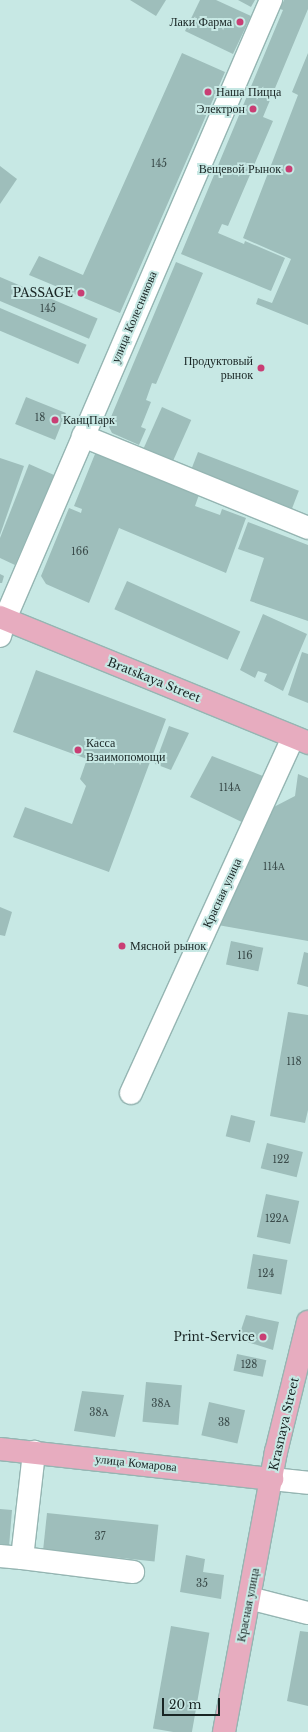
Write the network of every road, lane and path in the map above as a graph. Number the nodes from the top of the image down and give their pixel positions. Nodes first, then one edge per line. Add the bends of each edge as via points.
1 (271, 0) edge
2 (83, 436) junction
3 (308, 528) edge
4 (2, 624) edge
5 (300, 740) edge
6 (131, 1092) dead end
7 (308, 1322) edge
8 (0, 1449) edge
9 (34, 1452) junction
10 (272, 1479) junction
11 (308, 1483) edge
12 (0, 1556) edge
13 (22, 1558) junction
14 (133, 1572) dead end
15 (249, 1598) junction
16 (308, 1613) edge
17 (224, 1732) edge

1 - 2 street, улица Колесникова
2 - 3 street
2 - 4 street, улица Колесникова
4 - 5 main road, Bratskaya Street
5 - 6 street, Красная улица
7 - 10 main road, Krasnaya Street
8 - 9 main road, улица Комарова
9 - 10 main road, улица Комарова
9 - 13 street
10 - 11 street
10 - 15 main road, Красная улица
12 - 13 street
13 - 14 street
15 - 16 street
15 - 17 main road, Красная улица

